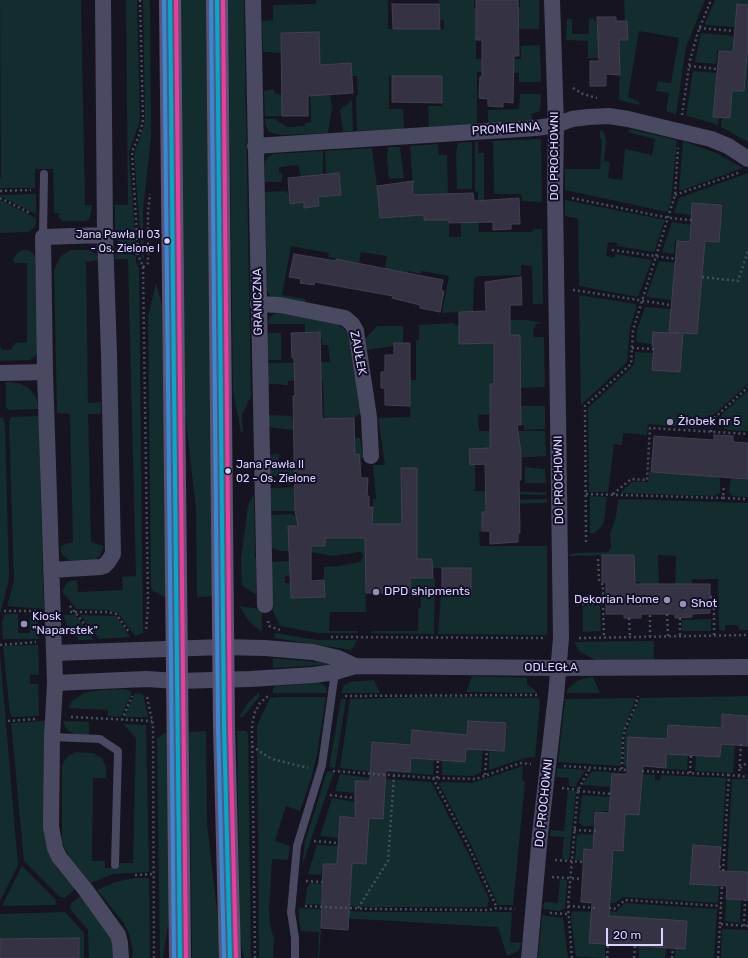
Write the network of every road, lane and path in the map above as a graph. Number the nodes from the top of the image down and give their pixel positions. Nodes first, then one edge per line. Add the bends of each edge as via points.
1 (103, 0) edge
2 (140, 0) edge
3 (170, 0) edge
4 (217, 0) edge
5 (253, 0) edge
6 (552, 0) edge
7 (711, 0) edge
8 (699, 28) junction
9 (734, 32) dead end
10 (689, 66) junction
11 (717, 69) dead end
12 (556, 125) junction
13 (680, 131) junction
14 (255, 146) junction
15 (744, 165) edge
16 (44, 174) dead end
17 (44, 190) junction
18 (0, 191) edge
19 (555, 194) junction
20 (675, 195) junction
21 (669, 218) junction
22 (692, 220) dead end
23 (105, 234) junction
24 (43, 237) junction
25 (612, 250) dead end
26 (748, 251) edge
27 (657, 256) junction
28 (676, 259) dead end
29 (702, 277) dead end
30 (556, 287) junction
31 (642, 301) junction
32 (258, 304) junction
33 (671, 305) dead end
34 (632, 348) junction
35 (654, 349) dead end
36 (45, 372) junction
37 (0, 373) edge
38 (748, 387) edge
39 (711, 432) junction
40 (748, 434) edge
41 (371, 456) dead end
42 (724, 485) dead end
43 (586, 494) junction
44 (613, 494) junction
45 (723, 498) junction
46 (748, 499) edge
47 (586, 542) dead end
48 (598, 559) dead end
49 (51, 570) junction
50 (52, 594) junction
51 (710, 597) dead end
52 (560, 604) junction
53 (603, 604) junction
54 (265, 605) joint
55 (4, 611) dead end
56 (52, 612) junction
57 (75, 612) junction
58 (650, 614) dead end
59 (667, 614) dead end
60 (629, 618) dead end
61 (680, 618) dead end
62 (284, 631) dead end
63 (130, 632) dead end
64 (146, 635) dead end
65 (748, 635) edge
66 (93, 636) dead end
67 (668, 636) junction
68 (680, 636) junction
69 (714, 636) junction
70 (325, 637) dead end
71 (630, 637) junction
72 (650, 637) junction
73 (561, 638) junction
74 (604, 638) junction
75 (41, 642) dead end
76 (0, 645) edge
77 (223, 646) junction
78 (177, 649) junction
79 (54, 653) junction
80 (354, 666) junction
81 (748, 667) edge
82 (558, 668) junction
83 (335, 672) junction
84 (223, 680) junction
85 (177, 681) junction
86 (55, 683) junction
87 (146, 691) dead end
88 (133, 694) dead end
89 (638, 696) dead end
90 (53, 716) junction
91 (122, 720) junction
92 (152, 721) junction
93 (52, 737) junction
94 (741, 744) dead end
95 (252, 746) dead end
96 (487, 749) dead end
97 (691, 755) dead end
98 (438, 760) dead end
99 (748, 762) edge
100 (547, 765) junction
101 (590, 768) junction
102 (740, 768) junction
103 (622, 769) junction
104 (321, 770) junction
105 (627, 770) dead end
106 (642, 771) dead end
107 (690, 774) junction
108 (394, 775) junction
109 (485, 775) junction
110 (729, 775) junction
111 (739, 776) junction
112 (748, 777) edge
113 (433, 778) junction
114 (437, 778) junction
115 (578, 791) junction
116 (612, 794) dead end
117 (330, 795) dead end
118 (355, 798) dead end
119 (574, 830) junction
120 (596, 831) dead end
121 (314, 841) dead end
122 (338, 843) dead end
123 (571, 862) junction
124 (583, 862) dead end
125 (115, 865) dead end
126 (719, 867) dead end
127 (153, 874) junction
128 (135, 875) dead end
129 (570, 878) junction
130 (582, 879) dead end
131 (722, 885) dead end
132 (745, 900) dead end
133 (302, 906) dead end
134 (568, 906) junction
135 (721, 906) junction
136 (497, 908) junction
137 (595, 908) dead end
138 (609, 908) dead end
139 (358, 909) junction
140 (533, 911) junction
141 (720, 924) junction
142 (744, 926) junction
143 (748, 926) edge
144 (608, 945) dead end
145 (635, 946) dead end
146 (673, 949) dead end
147 (121, 958) edge
148 (154, 958) edge
149 (180, 958) edge
150 (230, 958) edge
151 (295, 958) edge
152 (529, 958) edge
153 (572, 958) edge
154 (607, 958) edge
155 (634, 958) edge
156 (672, 958) edge
157 (718, 958) edge

1 - 23 street
2 - 64 path via 143,120 132,152 138,254 143,267 148,605
3 - 78 main road
4 - 77 main road
5 - 14 street, GRANICZNA
6 - 12 street, DO PROCHOWNI
7 - 8 path
8 - 9 path
8 - 10 path
10 - 11 path
10 - 13 path
12 - 13 street, PROMIENNA via 588,116 609,116
12 - 14 street, PROMIENNA
12 - 19 street, DO PROCHOWNI
13 - 15 street, PROMIENNA via 728,146
13 - 20 path
14 - 32 street, GRANICZNA
15 - 20 path
16 - 17 lane
17 - 18 path
17 - 24 lane
19 - 21 path
19 - 30 street, DO PROCHOWNI
20 - 21 path
21 - 22 path
21 - 27 path
23 - 24 street
23 - 49 street via 113,554 101,567
24 - 36 street
25 - 27 path
26 - 29 path via 738,281
27 - 28 path
27 - 31 path
30 - 31 path
30 - 52 street, DO PROCHOWNI
31 - 33 path
31 - 34 path via 633,330
32 - 41 street, ZAUŁEK via 280,305 345,318 352,324 356,331 369,417
32 - 54 street, GRANICZNA
34 - 35 path
34 - 43 path via 631,364 586,406
36 - 37 street
36 - 49 street
38 - 39 path via 712,420
39 - 40 path
39 - 44 path via 650,428 647,480 631,479
42 - 45 path
43 - 44 path
43 - 47 path
44 - 45 path
45 - 46 path
48 - 53 path via 599,580 603,585
49 - 50 street
50 - 56 street
50 - 57 path via 62,595
51 - 69 path via 714,598
52 - 53 path
52 - 73 street, DO PROCHOWNI
53 - 74 path
54 - 62 path via 269,626
55 - 56 path
56 - 57 path
56 - 79 street
57 - 63 path via 116,614
57 - 66 path
58 - 72 path
59 - 67 path
60 - 71 path
61 - 68 path
65 - 69 path
67 - 68 path
67 - 72 path
68 - 69 path
70 - 73 path
71 - 72 path
71 - 74 path
73 - 74 path
73 - 82 street, DO PROCHOWNI
75 - 76 path
77 - 78 street, ODLEGŁA
77 - 80 street, ODLEGŁA via 312,652 338,658
77 - 84 main road
78 - 79 street, ODLEGŁA
78 - 85 main road
79 - 86 street
80 - 82 street, ODLEGŁA
80 - 83 street, ODLEGŁA
81 - 82 street, ODLEGŁA
82 - 100 street, DO PROCHOWNI
83 - 84 street, ODLEGŁA
83 - 104 lane
84 - 85 street, ODLEGŁA
84 - 150 main road
85 - 86 street, ODLEGŁA via 146,679
85 - 149 main road
86 - 90 street
87 - 92 path
88 - 91 path
89 - 103 path via 625,729
90 - 91 path
90 - 93 street
91 - 92 path
92 - 127 path
93 - 125 lane via 100,739 118,751
93 - 147 street via 51,827 55,848 118,936
94 - 102 path
95 - 104 path via 272,759
96 - 109 path
97 - 107 path
98 - 114 path
99 - 102 path
100 - 101 path
100 - 109 path via 520,763
100 - 140 street, DO PROCHOWNI
101 - 103 path
101 - 115 path
102 - 111 path
103 - 105 path
104 - 108 path
104 - 151 lane via 297,846 291,912
106 - 107 path
107 - 110 path
108 - 113 path
108 - 139 path via 388,861
109 - 114 path via 476,779
110 - 111 path
110 - 126 path via 723,869
111 - 112 path
113 - 114 path
113 - 136 path
115 - 116 path
115 - 119 path
117 - 118 path
119 - 120 path
119 - 123 path
121 - 122 path
123 - 124 path
123 - 129 path
127 - 128 path
127 - 148 path
129 - 130 path
129 - 134 path
131 - 135 path
132 - 142 path
133 - 139 path
134 - 137 path
134 - 153 path
135 - 138 path via 625,900 614,909
135 - 141 path
136 - 139 path
136 - 140 path
140 - 152 street, DO PROCHOWNI
141 - 142 path
141 - 157 path
142 - 143 path
144 - 154 path
145 - 155 path
146 - 156 path

